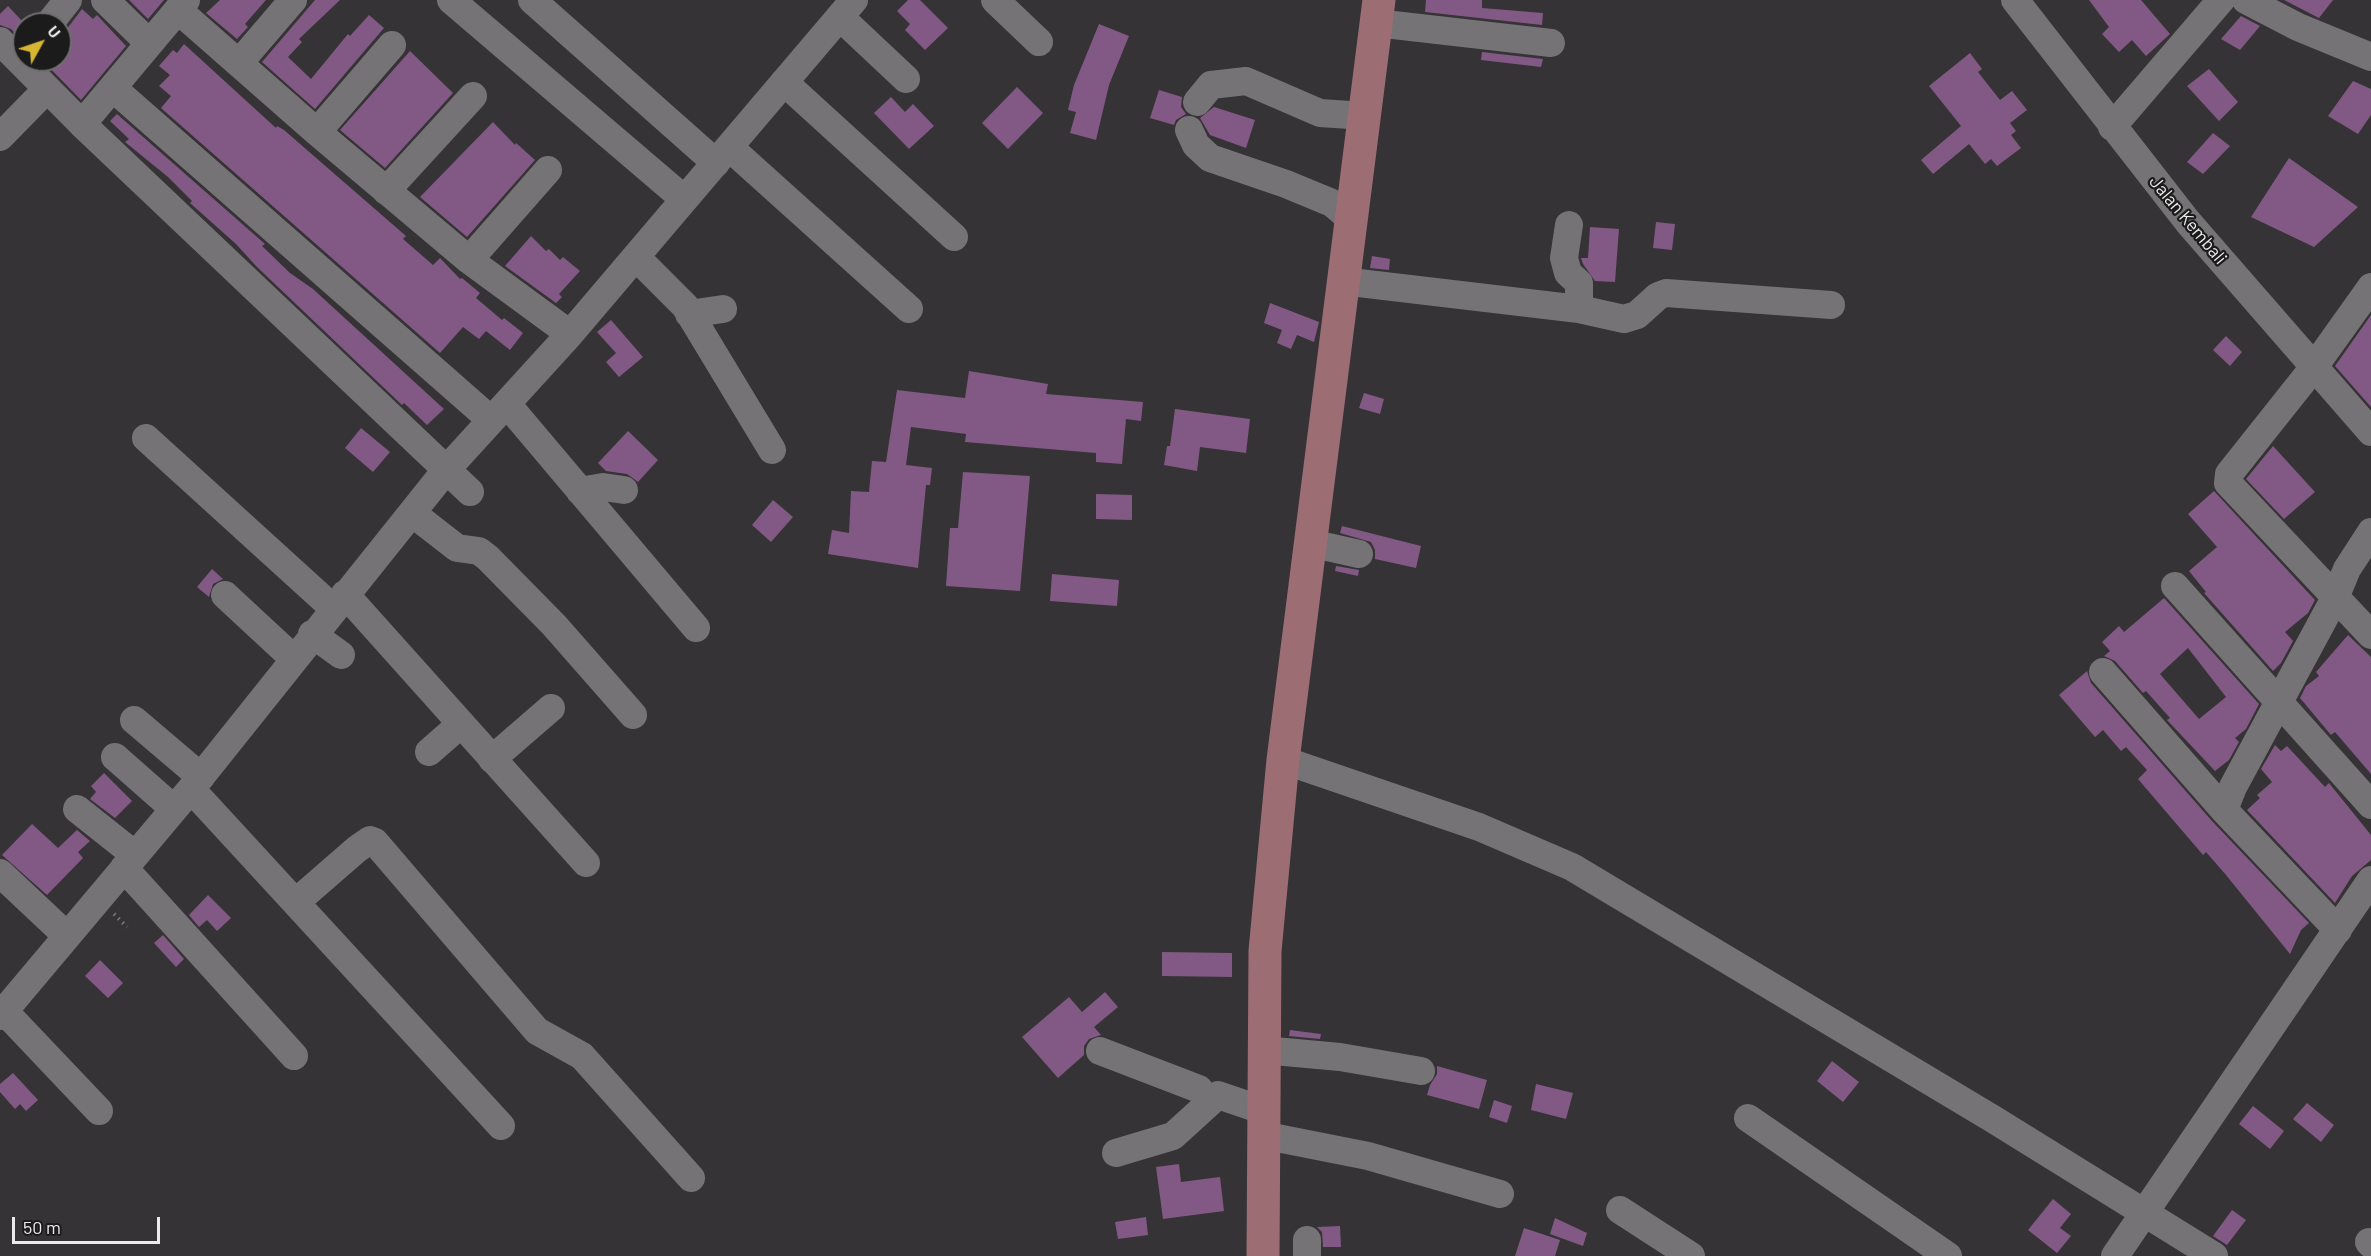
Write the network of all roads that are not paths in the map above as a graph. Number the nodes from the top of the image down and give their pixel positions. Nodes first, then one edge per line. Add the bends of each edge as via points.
1 (68, 0) edge
2 (105, 0) edge
3 (293, 0) edge
4 (451, 0) edge
5 (532, 0) edge
6 (996, 0) edge
7 (2015, 0) edge
8 (2221, 0) edge
9 (2246, 0) edge
10 (182, 5) edge
11 (847, 8) edge
12 (58, 12) edge
13 (1378, 12) edge
14 (1039, 42) dead end
15 (149, 43) junction
16 (1551, 43) dead end
17 (392, 45) dead end
18 (2371, 57) edge
19 (239, 63) junction
20 (32, 72) edge
21 (906, 79) dead end
22 (784, 82) junction
23 (47, 89) junction
24 (114, 89) junction
25 (473, 96) dead end
26 (1197, 102) dead end
27 (1365, 116) junction
28 (82, 124) junction
29 (2112, 127) junction
30 (1189, 130) dead end
31 (317, 132) junction
32 (0, 137) edge
33 (722, 155) junction
34 (548, 170) dead end
35 (386, 192) junction
36 (684, 199) junction
37 (1351, 219) junction
38 (1569, 225) dead end
39 (954, 237) dead end
40 (636, 257) junction
41 (469, 260) junction
42 (1342, 281) junction
43 (2371, 287) edge
44 (1831, 305) dead end
45 (723, 309) dead end
46 (909, 309) dead end
47 (1580, 309) junction
48 (689, 314) junction
49 (570, 334) junction
50 (2314, 367) junction
51 (499, 412) junction
52 (2371, 432) edge
53 (146, 438) dead end
54 (772, 450) dead end
55 (446, 470) junction
56 (624, 490) dead end
57 (580, 491) junction
58 (470, 492) dead end
59 (412, 513) junction
60 (2371, 532) edge
61 (1310, 543) junction
62 (1359, 554) dead end
63 (2175, 586) dead end
64 (225, 595) dead end
65 (2335, 598) junction
66 (339, 601) junction
67 (696, 628) dead end
68 (312, 634) junction
69 (2371, 635) edge
70 (341, 654) dead end
71 (294, 659) junction
72 (2103, 672) dead end
73 (2277, 702) junction
74 (551, 708) dead end
75 (633, 716) dead end
76 (134, 720) dead end
77 (461, 724) junction
78 (429, 752) dead end
79 (116, 757) dead end
80 (492, 759) junction
81 (1283, 760) junction
82 (189, 792) junction
83 (2371, 805) edge
84 (77, 809) dead end
85 (2224, 810) junction
86 (130, 862) junction
87 (586, 863) dead end
88 (0, 873) edge
89 (2371, 880) edge
90 (296, 903) junction
91 (2338, 930) junction
92 (67, 936) junction
93 (2, 1013) edge
94 (1263, 1050) junction
95 (1100, 1051) dead end
96 (294, 1056) dead end
97 (1421, 1071) dead end
98 (1207, 1091) junction
99 (99, 1111) dead end
100 (1748, 1118) dead end
101 (1262, 1122) junction
102 (501, 1126) dead end
103 (1116, 1153) dead end
104 (691, 1178) dead end
105 (1500, 1194) dead end
106 (1620, 1210) dead end
107 (2143, 1215) junction
108 (1263, 1256) edge
109 (1691, 1256) edge
110 (1948, 1256) edge
111 (2115, 1256) edge
112 (2214, 1256) edge

1 - 12 street
2 - 15 street
3 - 19 street
4 - 36 street
5 - 33 street
6 - 14 street
7 - 29 street, Jalan Kembali
8 - 29 street
9 - 18 street
10 - 15 street
10 - 19 street
11 - 21 street
11 - 22 street
13 - 16 street
13 - 27 main road
15 - 24 street
17 - 31 street
19 - 31 street
20 - 23 street
22 - 33 street
22 - 39 street
23 - 28 street
23 - 32 street
24 - 28 street
24 - 51 street
25 - 35 street
26 - 27 street via 1211,85 1246,81 1320,113
27 - 37 main road
28 - 55 street
29 - 50 street, Jalan Kembali via 2188,222
30 - 37 street via 1196,145 1210,158 1332,203
31 - 35 street
33 - 36 street
33 - 46 street
34 - 41 street
35 - 41 street
36 - 40 street
37 - 42 main road
38 - 47 street via 1564,258 1568,273 1580,283
40 - 48 street
40 - 49 street
41 - 49 street
42 - 47 street
42 - 61 main road
43 - 50 street
44 - 47 street via 1666,293 1637,315 1624,319
45 - 48 street
48 - 54 street
49 - 51 street
50 - 52 street, Jalan Kembali
50 - 65 street via 2237,463 2228,483
51 - 55 street
51 - 57 street
53 - 66 street
55 - 58 street
55 - 59 street
56 - 57 street via 608,487
57 - 67 street
59 - 66 street
59 - 75 street via 457,548 479,550 488,558 554,625
60 - 65 street
61 - 62 street
61 - 81 main road
63 - 73 street
64 - 71 street
65 - 69 street
65 - 73 street
66 - 68 street
66 - 77 street
68 - 70 street
68 - 71 street
71 - 82 street
72 - 85 street
73 - 83 street
73 - 85 street
74 - 80 street
76 - 82 street
77 - 78 street
77 - 80 street
79 - 82 street
80 - 87 street
81 - 94 main road via 1265,951
81 - 107 street via 1479,827 1572,867 1993,1119
82 - 86 street
82 - 90 street
84 - 86 street
85 - 91 street
86 - 92 street
86 - 96 street
88 - 92 street
89 - 91 street
90 - 102 street
90 - 104 street via 357,849 370,840 375,842 537,1031 582,1056
91 - 107 street
92 - 93 street
93 - 99 street
94 - 97 street via 1340,1057
94 - 101 main road
95 - 98 street
98 - 101 street
98 - 103 street via 1173,1136
100 - 110 street
101 - 105 street
101 - 108 main road
106 - 109 street
107 - 111 street
107 - 112 street

